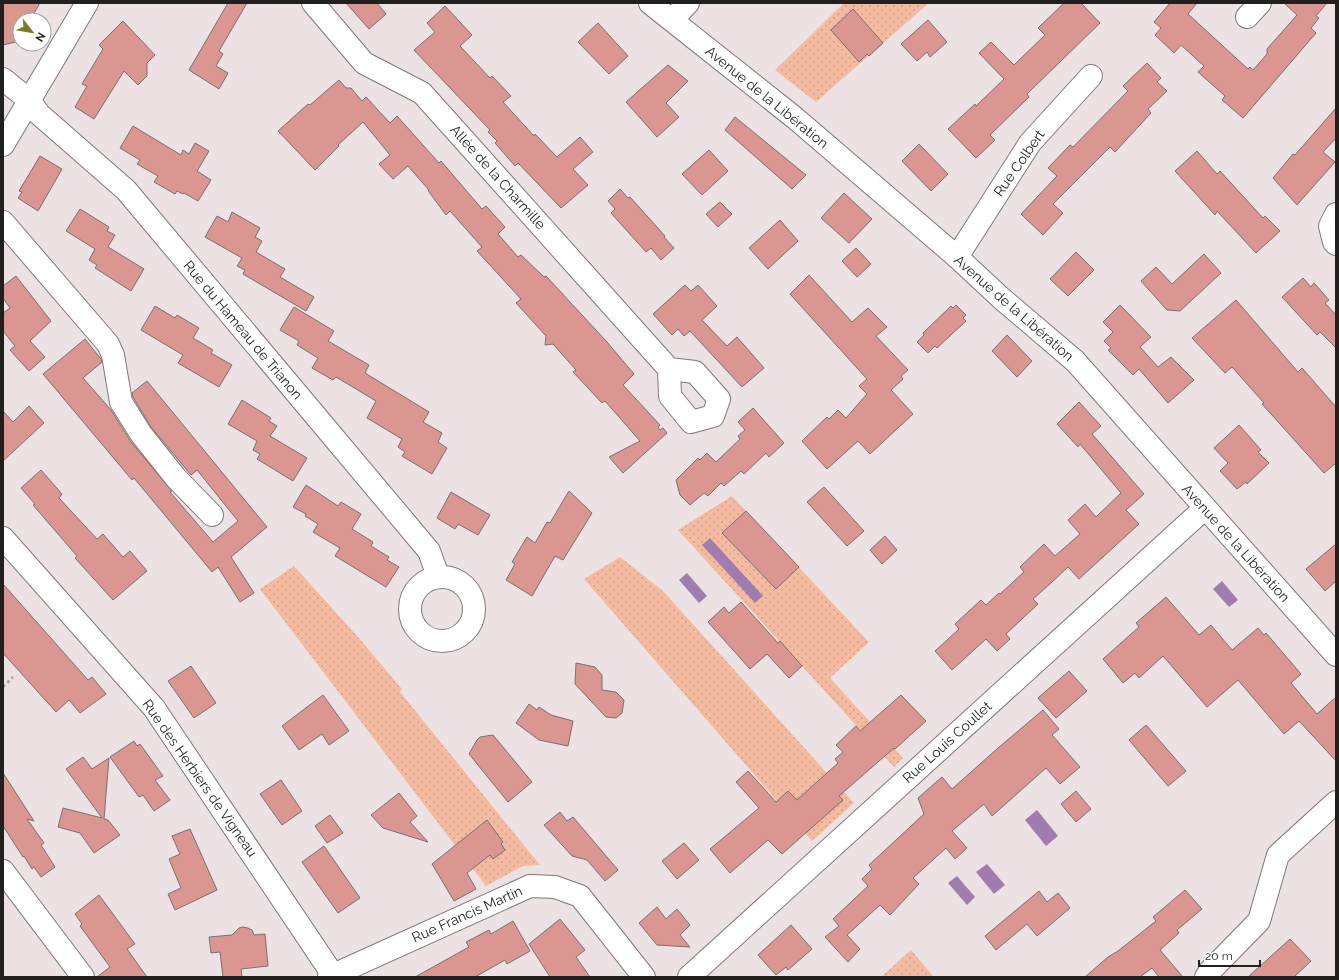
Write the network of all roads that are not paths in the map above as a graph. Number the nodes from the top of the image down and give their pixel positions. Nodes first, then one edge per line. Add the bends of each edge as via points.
1 (87, 3) edge
2 (313, 3) edge
3 (650, 3) edge
4 (688, 3) edge
5 (672, 20) junction
6 (1091, 76) dead end
7 (3, 79) edge
8 (29, 100) junction
9 (3, 145) edge
10 (1336, 214) edge
11 (3, 222) edge
12 (1336, 244) edge
13 (957, 257) junction
14 (669, 369) dead end
15 (1205, 508) junction
16 (212, 515) dead end
17 (3, 538) edge
18 (438, 576) dead end
19 (1336, 655) edge
20 (1336, 802) edge
21 (3, 871) edge
22 (331, 976) edge
23 (83, 977) edge
24 (644, 977) edge
25 (689, 977) edge
26 (1206, 977) edge

1 - 8 street
2 - 14 street, Allée de la Charmille via 364,63 422,93
3 - 5 street, Avenue de la Libération
4 - 5 street
5 - 13 street, Avenue de la Libération via 795,118
6 - 13 street, Rue Colbert via 1030,143
7 - 8 street, Rue du Hameau de Trianon
8 - 9 street
8 - 18 street, Rue du Hameau de Trianon via 39,114 126,190 429,551
10 - 12 street via 1330,226
11 - 16 street via 108,344 113,355 121,402 141,434 176,478
13 - 15 street, Avenue de la Libération via 1075,361
15 - 19 street, Avenue de la Libération
15 - 25 street, Rue Louis Coullet
17 - 22 street, Rue des Herbiers de Vigneau via 154,708
20 - 26 street via 1278,855 1259,921
21 - 23 street
22 - 24 street, Rue Francis Martin via 530,886 555,887 580,896

